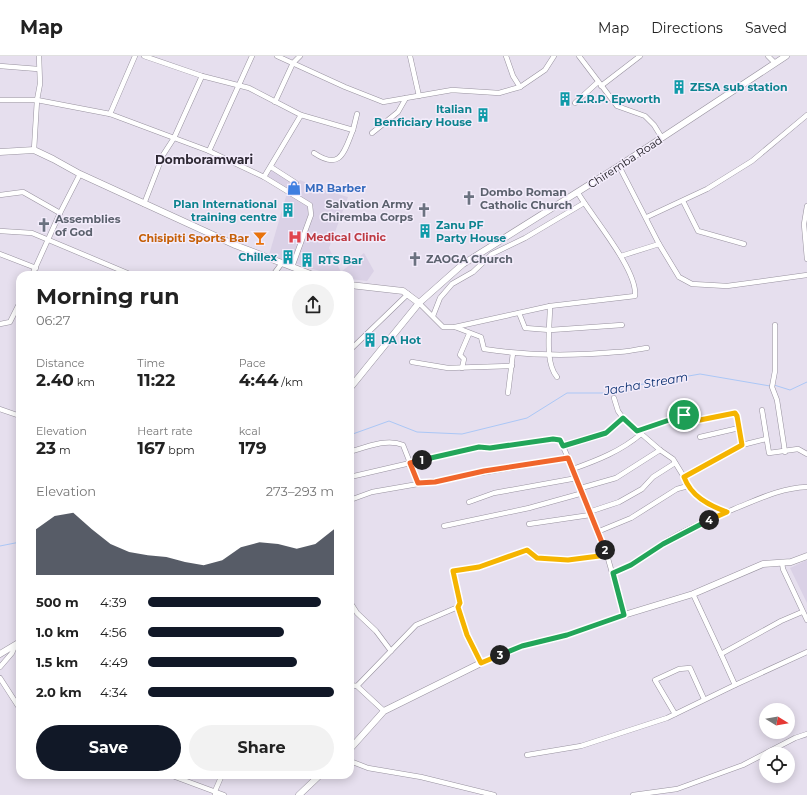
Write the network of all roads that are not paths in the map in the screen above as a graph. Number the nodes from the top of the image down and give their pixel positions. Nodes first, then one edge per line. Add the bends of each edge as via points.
1 (39, 56) edge
2 (135, 56) edge
3 (144, 56) edge
4 (252, 56) edge
5 (277, 56) edge
6 (300, 56) edge
7 (410, 56) edge
8 (506, 56) edge
9 (554, 56) edge
10 (580, 56) edge
11 (640, 56) edge
12 (768, 56) edge
13 (786, 56) edge
14 (293, 63) junction
15 (775, 63) junction
16 (0, 66) edge
17 (38, 69) junction
18 (202, 76) junction
19 (600, 84) junction
20 (239, 85) junction
21 (520, 87) junction
22 (419, 96) junction
23 (406, 98) junction
24 (0, 100) edge
25 (37, 100) junction
26 (276, 102) junction
27 (575, 103) dead end
28 (110, 114) junction
29 (357, 114) dead end
30 (301, 115) junction
31 (807, 116) edge
32 (353, 130) junction
33 (372, 133) dead end
34 (174, 138) junction
35 (662, 138) junction
36 (34, 150) junction
37 (209, 151) junction
38 (0, 152) edge
39 (314, 153) dead end
40 (619, 166) junction
41 (271, 167) junction
42 (80, 174) junction
43 (264, 177) junction
44 (296, 184) dead end
45 (578, 193) junction
46 (0, 195) edge
47 (682, 201) junction
48 (584, 203) junction
49 (144, 204) junction
50 (807, 206) edge
51 (60, 213) junction
52 (647, 217) junction
53 (519, 228) junction
54 (0, 231) edge
55 (525, 238) junction
56 (48, 239) junction
57 (659, 244) junction
58 (744, 244) dead end
59 (0, 254) edge
60 (621, 256) junction
61 (807, 259) edge
62 (282, 264) junction
63 (292, 267) junction
64 (36, 268) junction
65 (34, 271) edge
66 (122, 271) edge
67 (277, 271) edge
68 (302, 271) edge
69 (807, 275) edge
70 (354, 285) edge
71 (408, 294) junction
72 (419, 303) junction
73 (550, 306) junction
74 (16, 310) edge
75 (519, 313) junction
76 (433, 316) junction
77 (0, 324) edge
78 (775, 325) dead end
79 (622, 326) dead end
80 (455, 327) junction
81 (550, 330) junction
82 (469, 334) junction
83 (354, 346) edge
84 (647, 348) dead end
85 (513, 353) junction
86 (549, 355) junction
87 (412, 362) dead end
88 (512, 366) junction
89 (462, 368) junction
90 (557, 377) dead end
91 (354, 383) edge
92 (508, 393) dead end
93 (614, 398) dead end
94 (0, 409) edge
95 (762, 410) dead end
96 (16, 415) edge
97 (623, 418) junction
98 (739, 428) junction
99 (639, 433) junction
100 (700, 437) dead end
101 (766, 439) junction
102 (742, 445) junction
103 (563, 446) junction
104 (660, 450) junction
105 (354, 451) edge
106 (785, 452) junction
107 (807, 454) edge
108 (568, 458) junction
109 (410, 463) junction
110 (675, 463) junction
111 (574, 469) junction
112 (354, 476) edge
113 (684, 477) junction
114 (577, 478) junction
115 (418, 483) junction
116 (688, 486) junction
117 (807, 487) edge
118 (581, 488) junction
119 (583, 493) junction
120 (354, 499) edge
121 (469, 502) dead end
122 (727, 512) junction
123 (590, 513) junction
124 (529, 524) dead end
125 (444, 526) dead end
126 (598, 532) junction
127 (607, 555) junction
128 (807, 556) edge
129 (782, 563) junction
130 (613, 573) junction
131 (693, 594) junction
132 (458, 607) junction
133 (354, 608) edge
134 (802, 612) junction
135 (624, 615) junction
136 (807, 620) edge
137 (16, 645) edge
138 (16, 646) edge
139 (391, 651) junction
140 (807, 652) edge
141 (0, 654) edge
142 (721, 654) junction
143 (481, 663) junction
144 (0, 667) edge
145 (0, 678) edge
146 (735, 685) junction
147 (354, 686) edge
148 (357, 686) junction
149 (704, 699) junction
150 (16, 703) edge
151 (384, 711) junction
152 (675, 714) junction
153 (807, 734) edge
154 (354, 745) edge
155 (527, 756) dead end
156 (354, 763) edge
157 (180, 779) edge
158 (220, 779) edge
159 (316, 779) edge
160 (215, 793) edge
161 (224, 795) edge
162 (299, 795) edge
163 (494, 795) edge
164 (633, 795) edge

1 - 17 street
2 - 28 street
3 - 18 street
4 - 20 street
5 - 14 street
6 - 14 street
7 - 22 street
8 - 21 street via 512,76
9 - 21 street via 545,70
10 - 19 street
11 - 19 street
12 - 15 street
13 - 15 street, Chiremba Road
14 - 23 street via 383,102
14 - 26 street
15 - 35 street, Chiremba Road
16 - 17 street
17 - 25 street via 40,84
18 - 20 street
18 - 34 street
19 - 27 street
19 - 35 street via 617,106 645,116
20 - 26 street
20 - 37 street
21 - 22 street via 499,93 452,90
22 - 23 street
23 - 33 street via 398,112
24 - 25 street
25 - 28 street
25 - 36 street
26 - 30 street
28 - 34 street
29 - 32 street
30 - 32 street
30 - 41 street
31 - 47 street via 752,161
32 - 39 street via 343,155 335,160 324,160
34 - 37 street
34 - 49 street via 163,155
35 - 40 street, Chiremba Road
36 - 38 street
36 - 42 street
37 - 43 street
40 - 45 street, Chiremba Road
40 - 52 street
41 - 43 street
41 - 44 street
42 - 49 street
42 - 51 street
43 - 63 street via 310,205 310,215
45 - 48 street
45 - 53 street, Chiremba Road
46 - 51 street via 23,192
47 - 52 street
47 - 58 street via 698,231
48 - 55 street
48 - 60 street
49 - 62 street
50 - 61 street via 804,224
51 - 56 street
52 - 57 street
53 - 55 street
53 - 72 street, Chiremba Road via 463,264
54 - 56 street via 32,233
55 - 76 street via 492,254 473,272 452,284 440,298
56 - 64 street
56 - 66 street
57 - 60 street
57 - 69 street via 679,277 692,284 727,286
59 - 64 street
60 - 73 street via 634,284 635,296
62 - 63 street
62 - 67 street
63 - 68 street
64 - 65 street
70 - 71 street via 403,291
71 - 72 street
71 - 83 street
72 - 76 street
72 - 91 street, Chiremba Road
73 - 75 street
73 - 81 street
74 - 77 street via 10,322
75 - 80 street
75 - 81 street via 526,328
76 - 80 street via 443,327
78 - 106 street via 775,371 772,386 777,400
79 - 81 street
80 - 82 street
81 - 86 street
82 - 85 street via 481,337 484,349
82 - 89 street via 460,355 464,359
84 - 86 street
85 - 86 street
85 - 88 street
86 - 90 street via 551,371
87 - 89 street
88 - 89 street
88 - 92 street
93 - 97 street
94 - 96 street
95 - 101 street
97 - 99 street
97 - 103 street via 606,433
98 - 99 street via 735,413 700,420 692,414
98 - 100 street
98 - 102 street
99 - 104 street
99 - 111 street via 628,445 612,454
101 - 102 street
101 - 106 street via 769,453
102 - 113 street
103 - 108 street
103 - 109 street via 560,440 553,439 490,448 479,447
104 - 110 street
104 - 118 street via 616,478
105 - 109 street via 395,442 403,445
106 - 107 street via 798,449
108 - 111 street
108 - 115 street
109 - 112 street
109 - 115 street
110 - 113 street
110 - 123 street via 653,477 642,489 619,502
111 - 114 street
113 - 116 street
114 - 118 street
114 - 121 street via 494,493
115 - 120 street via 372,492
116 - 122 street via 702,501
116 - 126 street via 677,489 630,518
117 - 122 street via 776,491
118 - 119 street
119 - 123 street
119 - 125 street via 529,508
122 - 130 street via 694,526 631,565
123 - 124 street
123 - 126 street
126 - 127 street
127 - 130 street
127 - 132 street via 568,560 537,558 527,550 479,567 453,571 460,603
128 - 129 street
129 - 131 street via 763,564
129 - 134 street
130 - 135 street
131 - 135 street
131 - 142 street
132 - 139 street via 416,625
132 - 143 street via 467,635
133 - 139 street
134 - 136 street
134 - 142 street
135 - 143 street via 567,635 522,646
137 - 141 street
138 - 144 street
139 - 148 street
140 - 146 street
142 - 146 street
143 - 151 street
145 - 150 street
146 - 149 street
147 - 148 street
148 - 151 street
149 - 152 street
149 - 152 street via 690,668 680,669 655,680
151 - 154 street
152 - 155 street via 581,746
153 - 164 street via 743,764 677,789
156 - 163 street via 368,768 421,777
157 - 160 street
158 - 160 street
159 - 162 street
160 - 161 street

